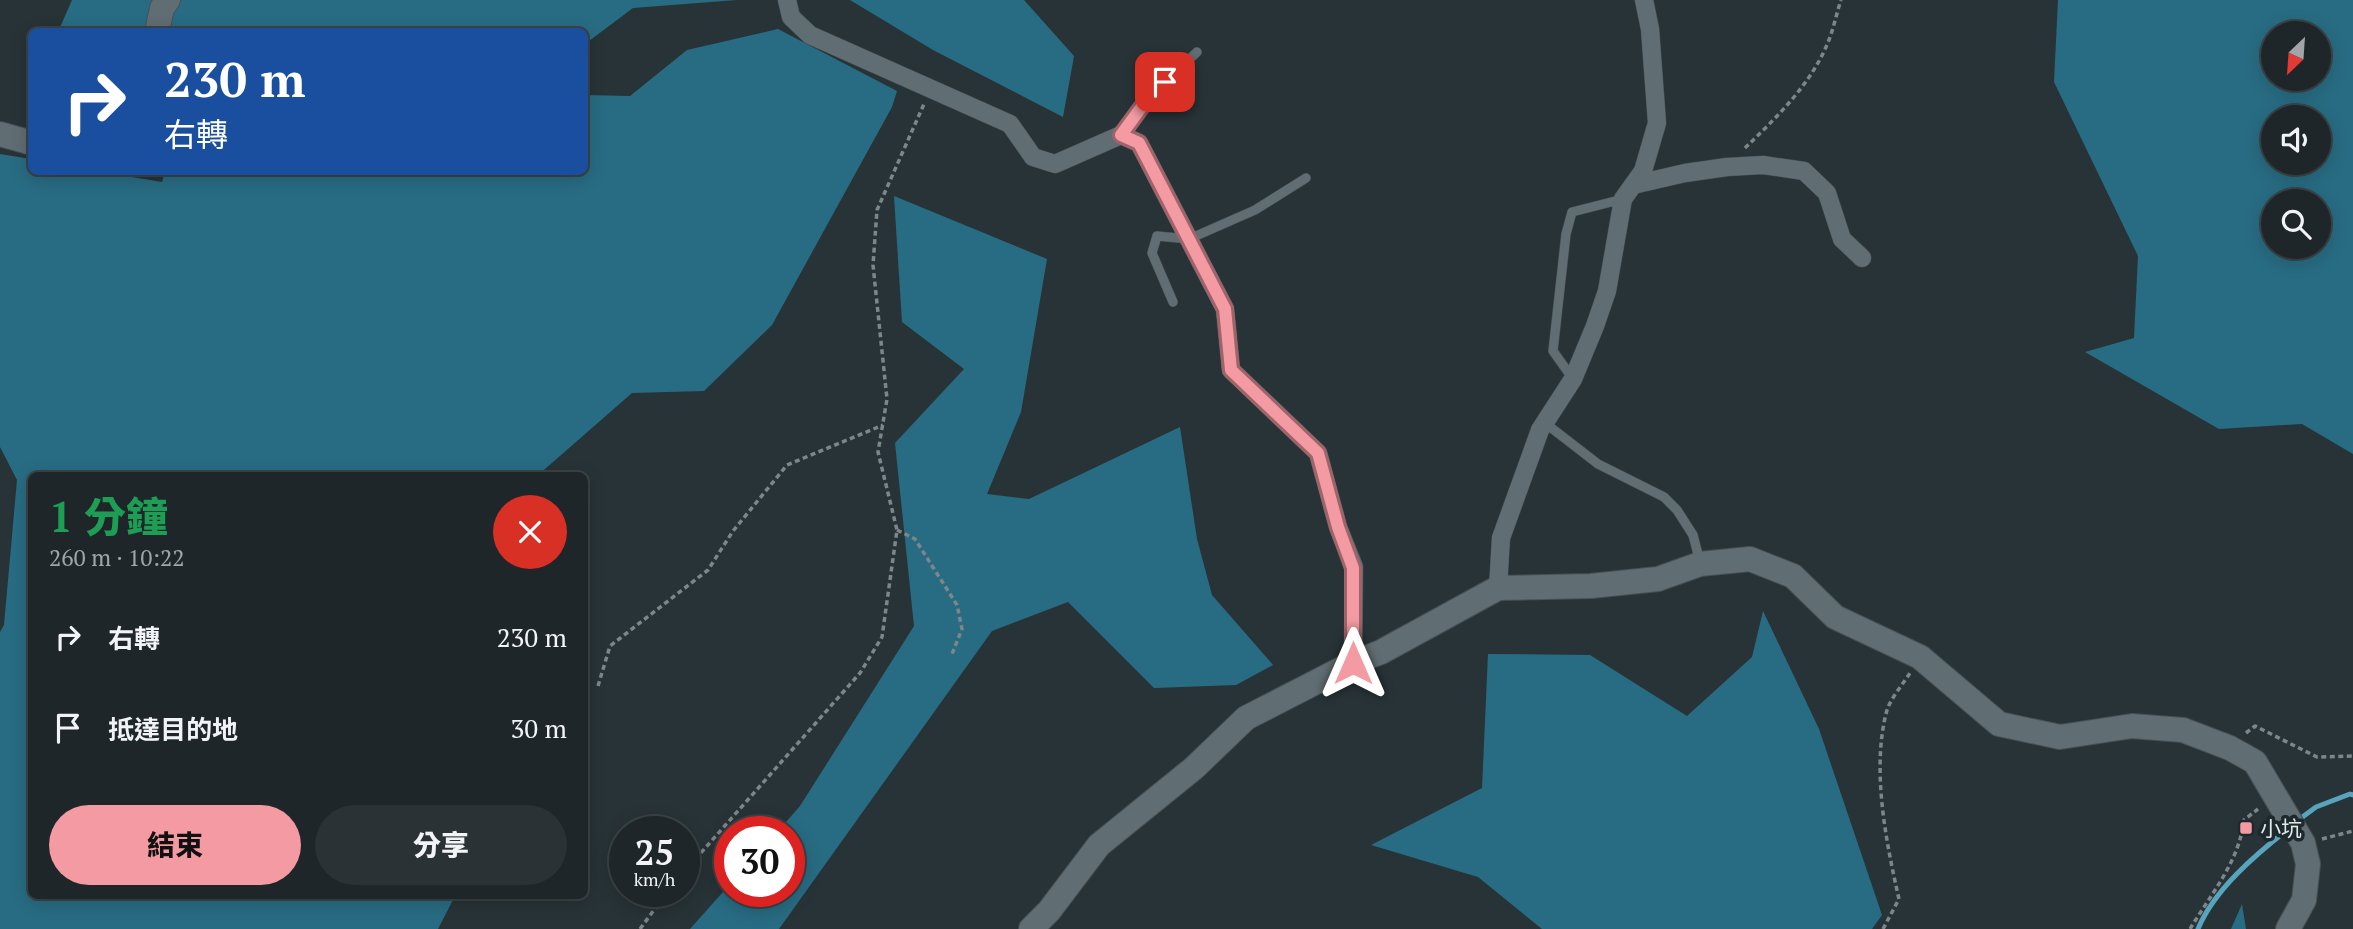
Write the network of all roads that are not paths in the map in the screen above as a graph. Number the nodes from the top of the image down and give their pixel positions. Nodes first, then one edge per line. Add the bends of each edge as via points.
1 (168, 0) edge
2 (787, 0) edge
3 (1644, 0) edge
4 (158, 28) edge
5 (1197, 52) dead end
6 (0, 134) edge
7 (1121, 135) junction
8 (28, 142) edge
9 (1306, 178) dead end
10 (1628, 192) junction
11 (1189, 239) junction
12 (1863, 258) dead end
13 (1173, 302) dead end
14 (1573, 379) junction
15 (1545, 423) junction
16 (1700, 564) junction
17 (1498, 588) junction
18 (1353, 663) junction
19 (1031, 929) edge
20 (2288, 929) edge

1 - 4 street
2 - 7 street via 791,17 810,35 1010,124 1033,157 1055,164
3 - 10 street via 1657,123 1643,171
5 - 7 lane via 1149,97
6 - 8 street
7 - 11 street via 1139,143
9 - 11 lane via 1255,210
10 - 12 street via 1685,173 1727,167 1763,165 1804,171 1827,193 1842,239
10 - 14 street via 1607,291
10 - 14 lane via 1572,212 1553,351
11 - 13 lane via 1157,236 1152,253
11 - 18 street via 1225,309 1231,370 1318,453 1353,568
14 - 15 street
15 - 16 lane via 1598,464 1664,497 1693,535
15 - 17 street via 1501,538
16 - 17 street via 1658,579
16 - 20 street via 1750,559 1793,576 1835,617 1920,657 1999,724 2060,737 2132,726 2183,730 2255,762 2308,864 2304,900
17 - 18 street
18 - 19 street via 1247,718 1099,845

